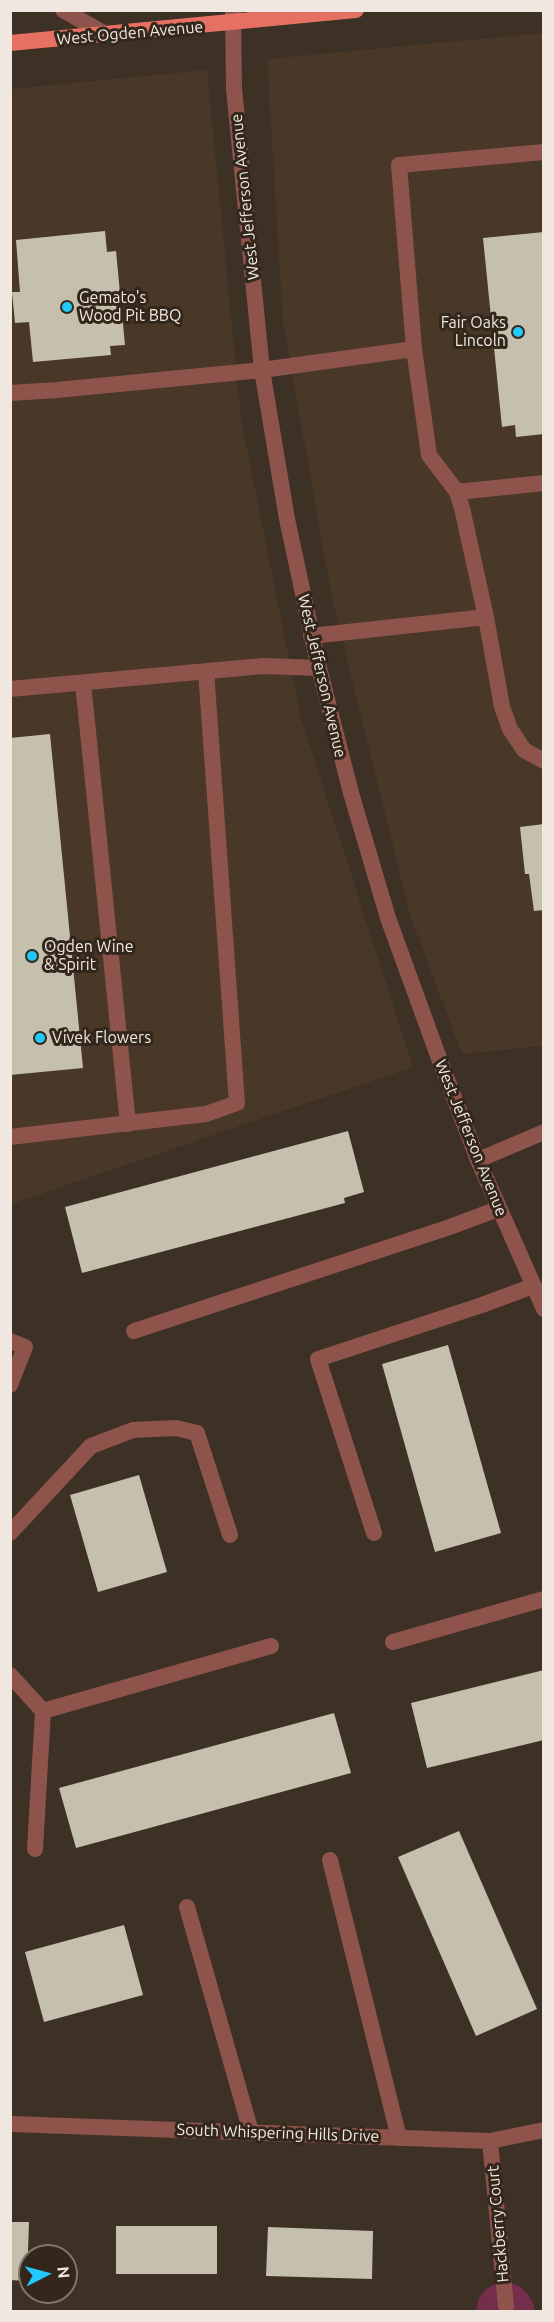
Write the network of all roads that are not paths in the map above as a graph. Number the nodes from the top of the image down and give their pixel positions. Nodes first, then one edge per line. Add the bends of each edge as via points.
1 (63, 10) edge
2 (356, 10) edge
3 (233, 17) edge
4 (107, 35) junction
5 (10, 43) edge
6 (543, 152) edge
7 (414, 349) junction
8 (262, 370) junction
9 (10, 393) edge
10 (543, 483) edge
11 (457, 492) junction
12 (486, 617) junction
13 (311, 636) junction
14 (319, 668) junction
15 (206, 672) junction
16 (83, 683) junction
17 (10, 689) edge
18 (543, 760) edge
19 (128, 1124) junction
20 (543, 1132) edge
21 (10, 1137) edge
22 (478, 1160) junction
23 (498, 1209) junction
24 (533, 1286) junction
25 (543, 1310) edge
26 (134, 1331) dead end
27 (10, 1341) edge
28 (10, 1385) edge
29 (10, 1533) edge
30 (374, 1533) dead end
31 (230, 1535) dead end
32 (543, 1599) edge
33 (393, 1642) dead end
34 (272, 1646) dead end
35 (10, 1675) edge
36 (43, 1711) junction
37 (35, 1849) dead end
38 (330, 1860) dead end
39 (187, 1907) dead end
40 (10, 2124) edge
41 (543, 2130) edge
42 (251, 2132) junction
43 (399, 2138) junction
44 (490, 2141) junction
45 (506, 2306) dead end

1 - 4 street
2 - 3 main road, West Ogden Avenue
3 - 4 main road, West Ogden Avenue
3 - 8 street, West Jefferson Avenue via 234,89
4 - 5 main road, West Ogden Avenue
6 - 7 street via 399,165
7 - 8 street
7 - 11 street via 429,455
8 - 9 street
8 - 13 street, West Jefferson Avenue
10 - 11 street
11 - 12 street
12 - 13 street
12 - 18 street via 502,707 510,729 524,750
13 - 14 street, West Jefferson Avenue
14 - 15 street via 263,666
14 - 22 street, West Jefferson Avenue via 388,918
15 - 16 street
15 - 19 street via 237,1103 206,1114
16 - 17 street
16 - 19 street
19 - 21 street
20 - 22 street
22 - 23 street, West Jefferson Avenue
23 - 24 street, West Jefferson Avenue
23 - 26 street
24 - 25 street, West Jefferson Avenue
24 - 30 street via 318,1359
27 - 28 street via 25,1347
29 - 31 street via 91,1446 133,1430 176,1428 197,1433
32 - 33 street
34 - 36 street
35 - 36 street
36 - 37 street
38 - 43 street
39 - 42 street
40 - 42 street, South Whispering Hills Drive
41 - 44 street, South Whispering Hills Drive
42 - 43 street, South Whispering Hills Drive
43 - 44 street, South Whispering Hills Drive
44 - 45 street, Hackberry Court

